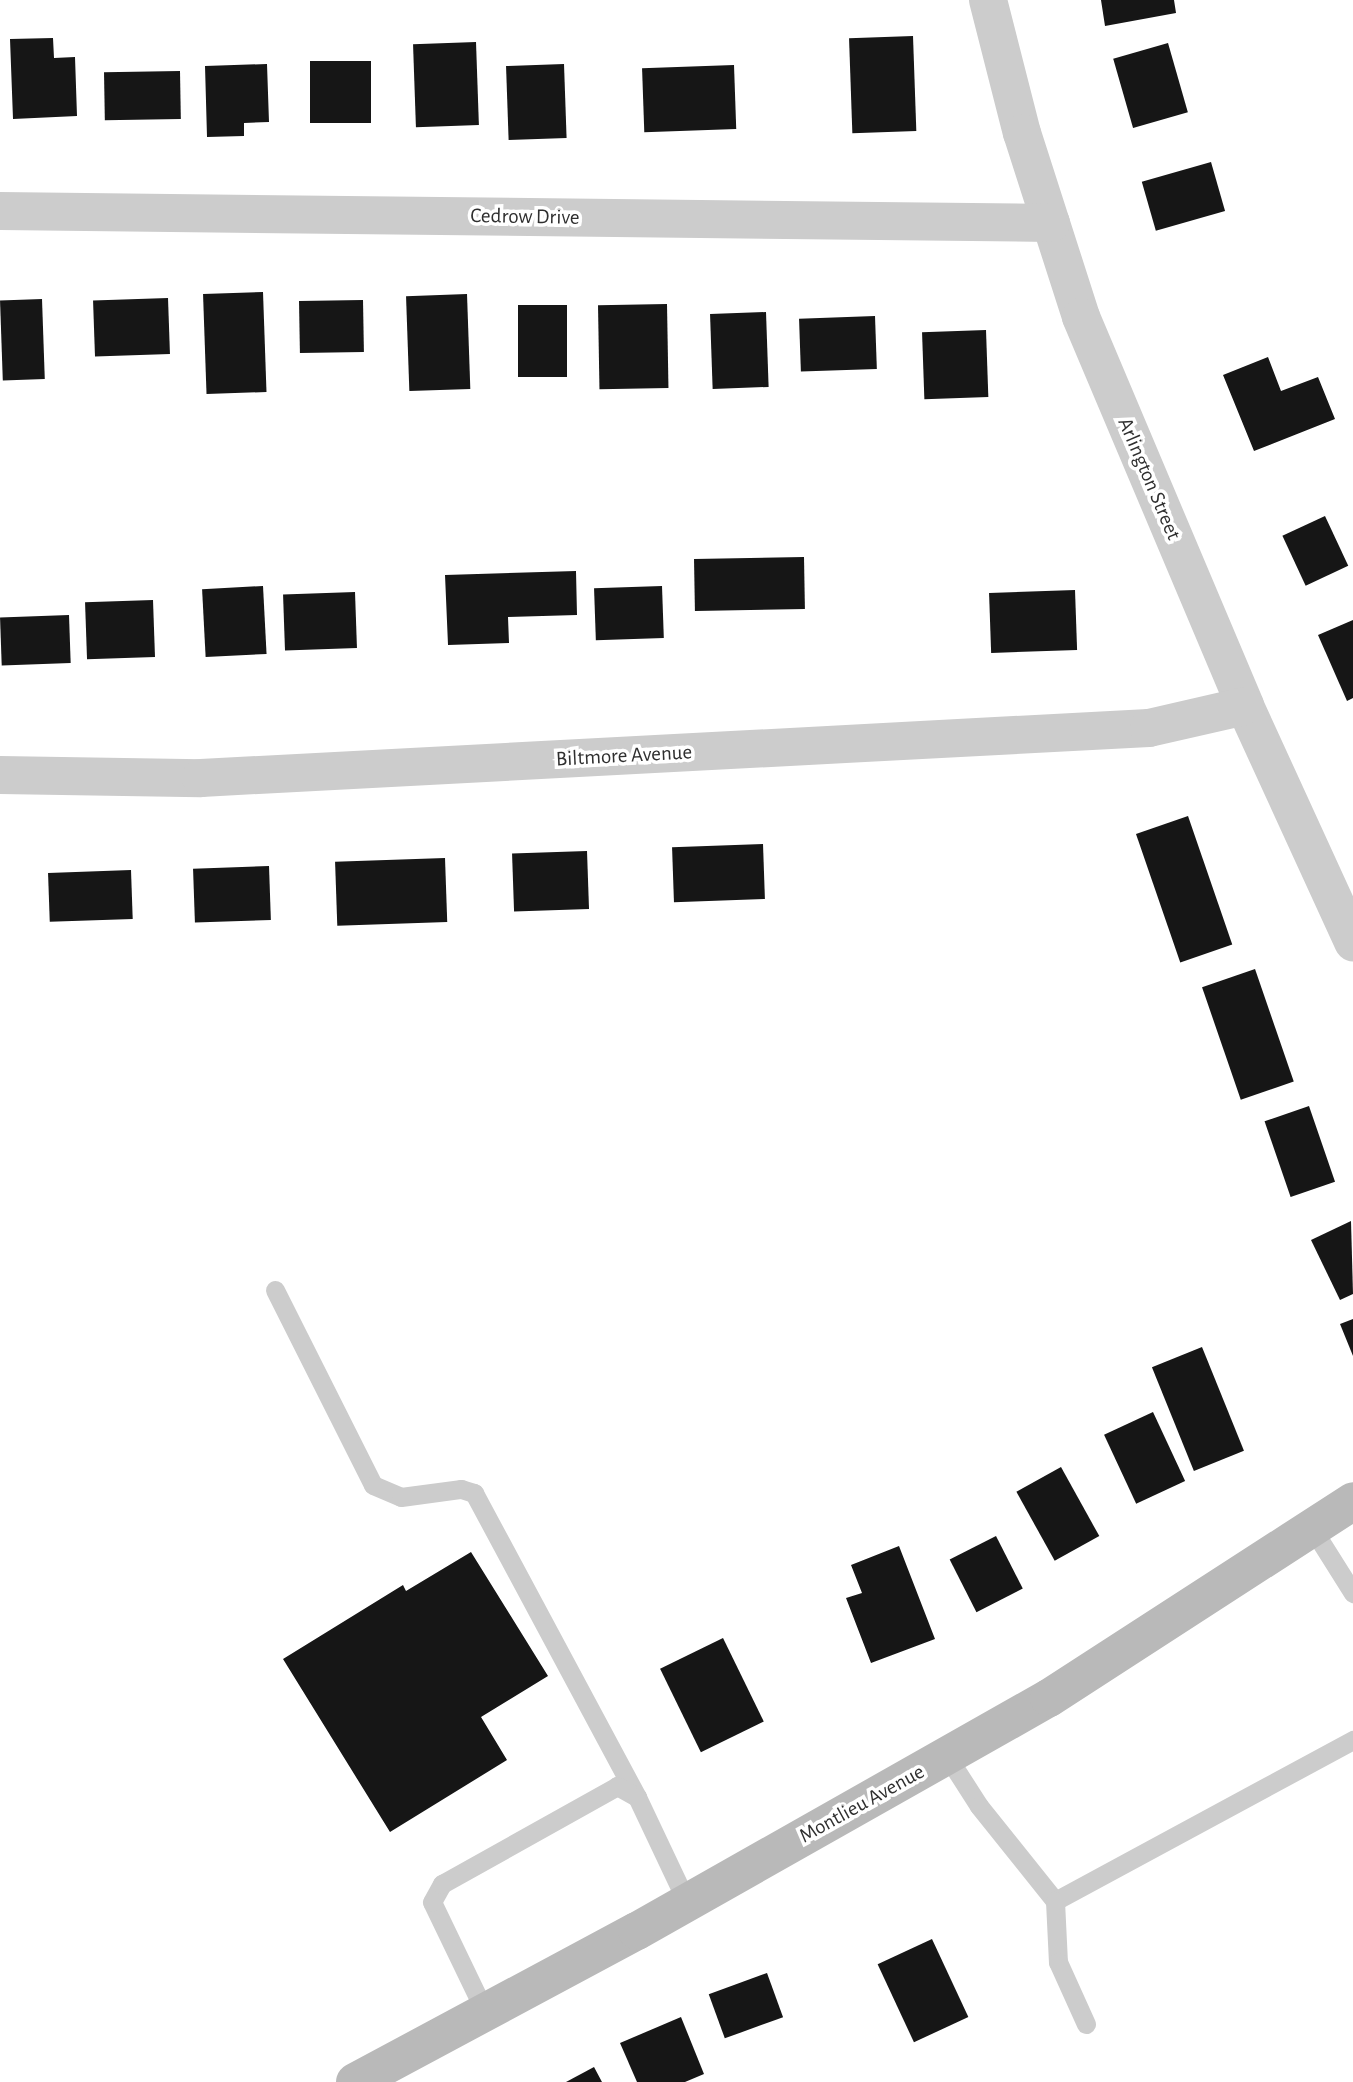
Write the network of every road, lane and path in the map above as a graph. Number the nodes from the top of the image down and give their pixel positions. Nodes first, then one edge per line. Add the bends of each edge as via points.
1 (988, 0) edge
2 (0, 211) edge
3 (1051, 223) junction
4 (1245, 706) junction
5 (0, 775) edge
6 (1353, 942) edge
7 (275, 1290) dead end
8 (1353, 1501) edge
9 (1312, 1528) junction
10 (1353, 1593) edge
11 (1353, 1740) edge
12 (947, 1756) junction
13 (637, 1797) junction
14 (1055, 1901) junction
15 (687, 1903) junction
16 (485, 2012) junction
17 (1086, 2024) dead end
18 (355, 2082) edge

1 - 3 street, Arlington Street
2 - 3 street, Cedrow Drive
3 - 4 street, Arlington Street via 1081,317
4 - 5 street, Biltmore Avenue via 1149,729 201,778
4 - 6 street, Arlington Street
7 - 13 lane via 373,1485 401,1497 461,1489 474,1493
8 - 9 street, Montlieu Avenue
9 - 10 lane
9 - 12 street, Montlieu Avenue via 1049,1698
11 - 14 lane
12 - 14 lane via 979,1806
12 - 15 street, Montlieu Avenue
13 - 15 lane
13 - 16 lane via 617,1786 442,1884 432,1902
14 - 17 lane via 1059,1962
15 - 16 street, Montlieu Avenue
16 - 18 street, Montlieu Avenue

